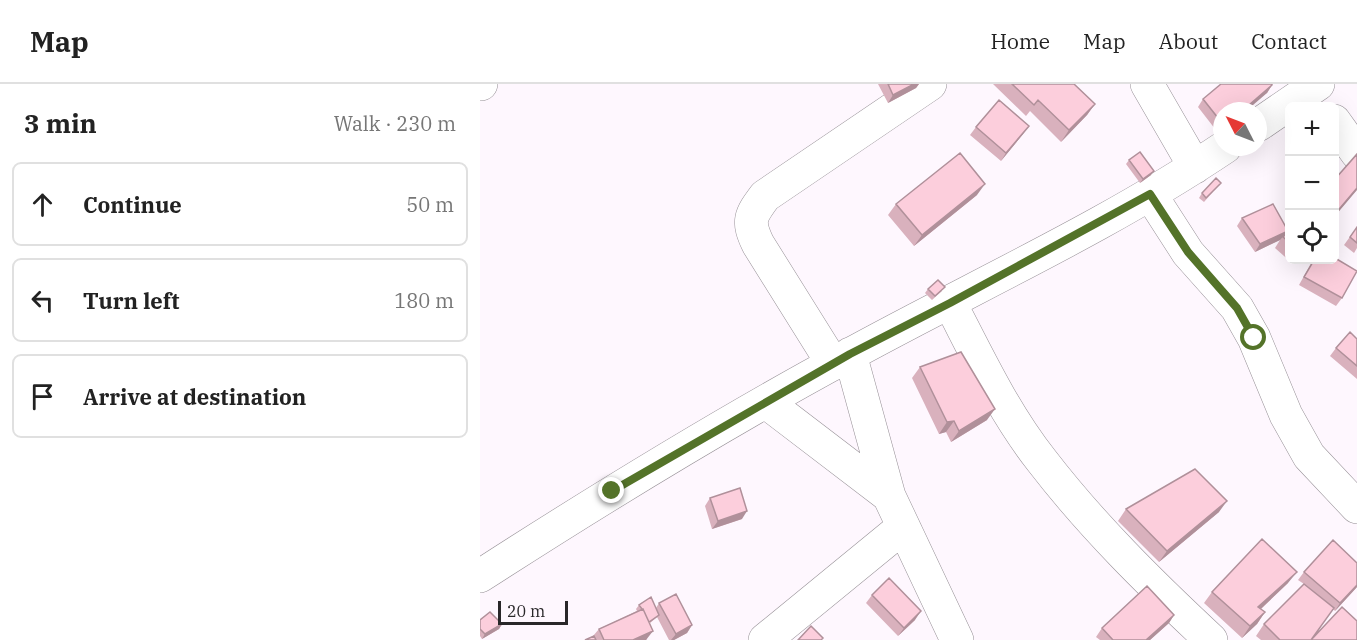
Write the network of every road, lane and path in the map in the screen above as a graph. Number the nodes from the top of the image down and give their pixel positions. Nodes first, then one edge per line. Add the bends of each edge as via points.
1 (930, 84) edge
2 (1148, 84) edge
3 (1316, 91) edge
4 (1267, 120) edge
5 (1339, 127) edge
6 (1357, 153) edge
7 (1213, 155) edge
8 (1195, 167) junction
9 (1150, 194) junction
10 (950, 303) junction
11 (841, 359) junction
12 (766, 402) junction
13 (889, 496) junction
14 (1357, 507) edge
15 (903, 527) junction
16 (480, 576) edge
17 (765, 640) edge
18 (957, 640) edge
19 (1211, 640) edge

1 - 11 street via 765,196 752,213 750,228 758,244
2 - 8 street
3 - 4 street
5 - 6 street
7 - 8 street
8 - 9 street
9 - 10 street
9 - 14 street via 1188,252 1237,308 1286,415 1310,456
10 - 11 street
10 - 19 street via 1004,405 1041,461 1133,567
11 - 12 street
11 - 13 street
12 - 13 street
12 - 16 street via 612,491
13 - 15 street
15 - 17 street
15 - 18 street

